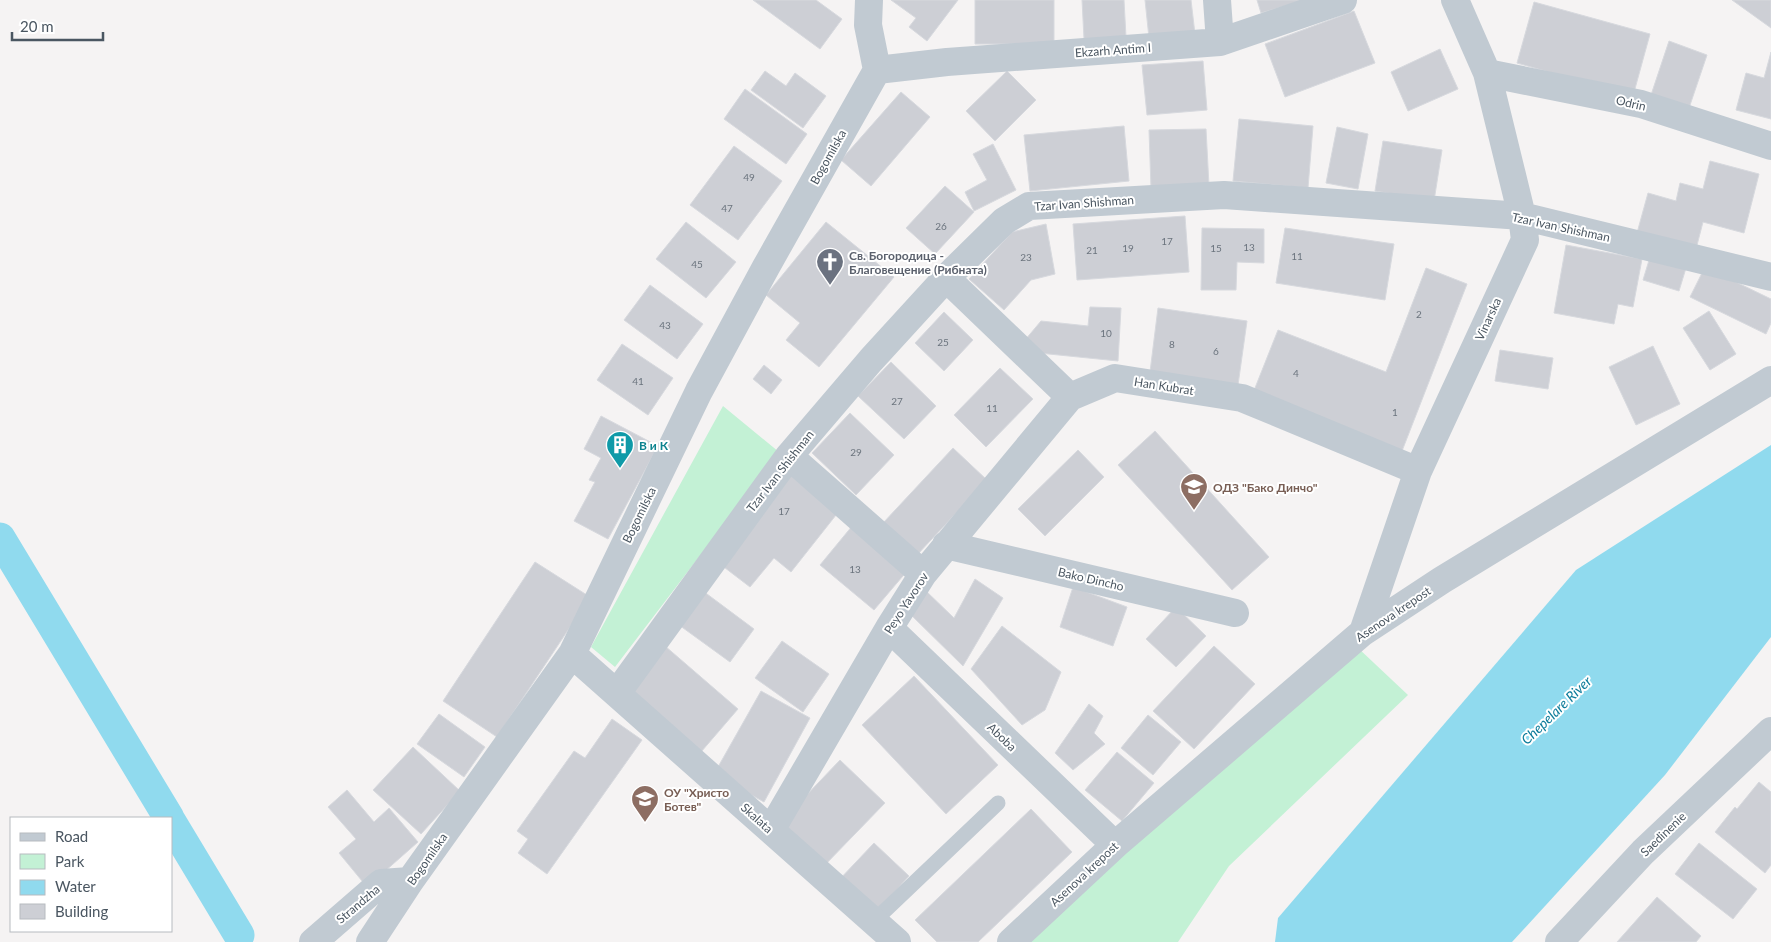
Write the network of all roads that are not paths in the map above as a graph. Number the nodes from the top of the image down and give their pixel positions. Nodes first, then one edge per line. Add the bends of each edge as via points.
1 (869, 0) edge
2 (1216, 0) edge
3 (1343, 0) edge
4 (1455, 0) edge
5 (1220, 42) junction
6 (877, 70) junction
7 (1487, 73) junction
8 (1771, 146) edge
9 (1522, 216) junction
10 (1771, 277) edge
11 (946, 278) junction
12 (1771, 380) edge
13 (1070, 397) junction
14 (789, 456) junction
15 (1418, 470) junction
16 (946, 545) junction
17 (923, 574) junction
18 (1235, 613) dead end
19 (889, 628) junction
20 (1364, 632) junction
21 (572, 654) junction
22 (616, 693) junction
23 (1771, 731) edge
24 (998, 803) dead end
25 (771, 830) junction
26 (1115, 845) junction
27 (410, 881) junction
28 (874, 922) junction
29 (313, 942) edge
30 (370, 942) edge
31 (897, 942) edge
32 (1011, 942) edge
33 (1559, 942) edge

1 - 6 street via 868,25
2 - 5 street
3 - 5 street, Ekzarh Antim I
4 - 7 street, Vinarska
5 - 6 street, Ekzarh Antim I
6 - 21 street, Bogomilska via 699,391
7 - 8 street, Odrin via 1641,104
7 - 9 street, Vinarska
9 - 10 street, Tzar Ivan Shishman
9 - 11 street, Tzar Ivan Shishman via 1224,195 1028,206 1004,221
9 - 15 street, Vinarska via 1525,240
11 - 13 street
11 - 14 street, Tzar Ivan Shishman
12 - 20 street, Asenova krepost via 1442,580
13 - 15 street, Han Kubrat via 1115,378 1242,398
13 - 16 street, Peyo Yavorov
14 - 17 street
14 - 22 street, Tzar Ivan Shishman
15 - 20 street, Vinarska
16 - 17 street, Peyo Yavorov
16 - 18 street, Bako Dincho
17 - 19 street, Peyo Yavorov
19 - 25 street, Peyo Yavorov
19 - 26 street, Aboba
20 - 26 street, Asenova krepost
21 - 22 street, Skalata
21 - 27 street, Bogomilska
22 - 25 street, Skalata
23 - 33 street, Saedinenie via 1643,852
24 - 28 lane
25 - 28 street, Skalata
26 - 32 street, Asenova krepost
27 - 29 street, Strandzha via 381,883
27 - 30 street, Bogomilska
28 - 31 street, Skalata

